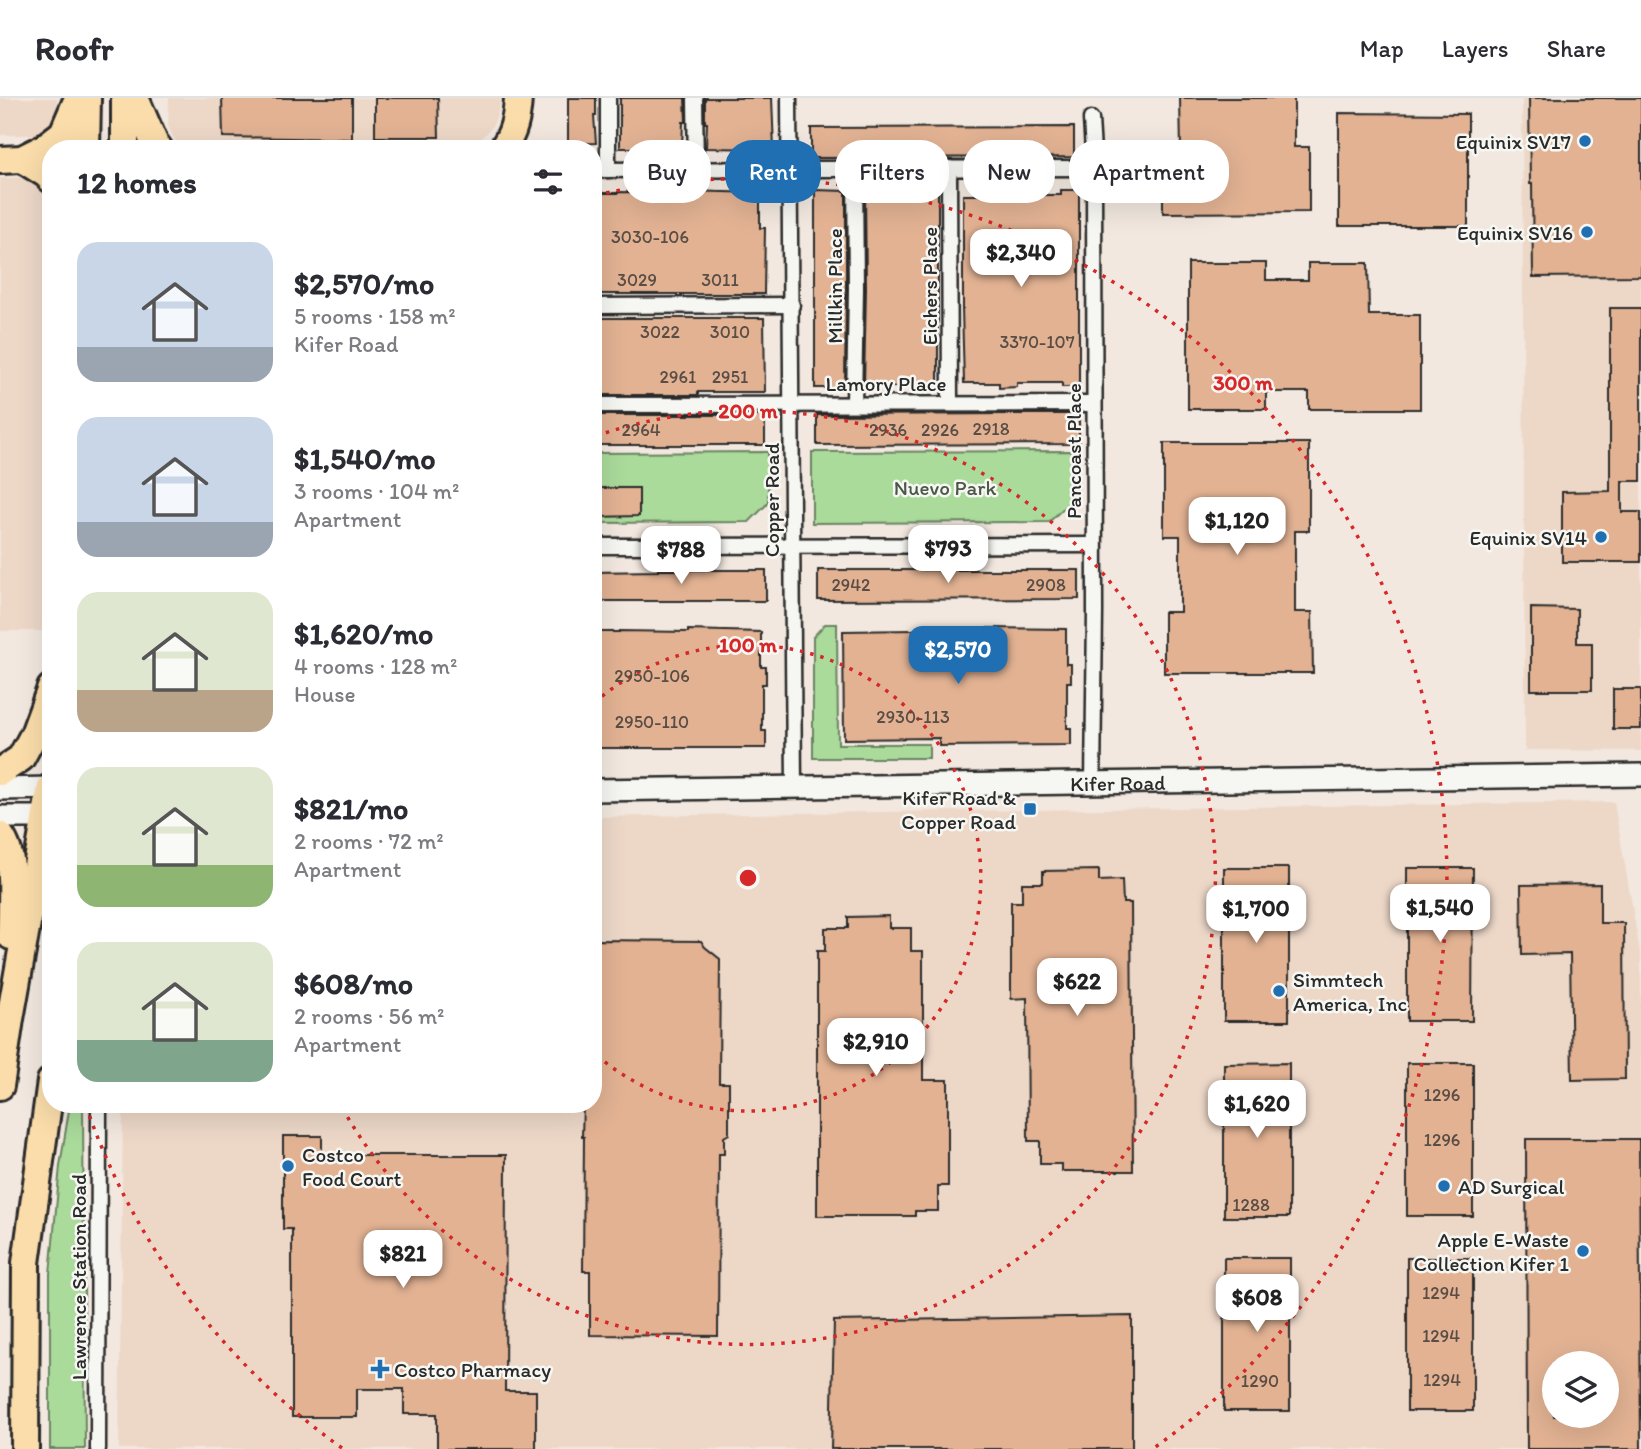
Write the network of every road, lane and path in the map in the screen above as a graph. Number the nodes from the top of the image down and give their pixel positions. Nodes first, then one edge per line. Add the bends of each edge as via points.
1 (78, 98) edge
2 (87, 98) edge
3 (125, 98) edge
4 (135, 98) edge
5 (518, 98) edge
6 (608, 98) edge
7 (695, 98) edge
8 (789, 98) edge
9 (1091, 119) dead end
10 (54, 140) edge
11 (86, 140) edge
12 (125, 140) edge
13 (155, 140) edge
14 (510, 140) edge
15 (696, 140) edge
16 (790, 140) edge
17 (1092, 140) edge
18 (42, 149) edge
19 (11, 159) edge
20 (602, 160) edge
21 (950, 168) joint
22 (1069, 168) edge
23 (602, 170) edge
24 (623, 170) edge
25 (42, 172) edge
26 (790, 203) edge
27 (855, 203) edge
28 (1094, 203) edge
29 (792, 305) junction
30 (602, 306) edge
31 (791, 404) junction
32 (854, 404) junction
33 (950, 404) junction
34 (1094, 404) junction
35 (602, 405) edge
36 (1094, 545) junction
37 (602, 546) edge
38 (792, 546) junction
39 (42, 712) edge
40 (0, 772) edge
41 (1641, 775) edge
42 (1093, 784) junction
43 (42, 788) edge
44 (794, 788) junction
45 (0, 789) edge
46 (602, 790) edge
47 (0, 817) edge
48 (42, 817) edge
49 (0, 835) edge
50 (42, 849) edge
51 (10, 1019) junction
52 (0, 1086) edge
53 (47, 1113) edge
54 (99, 1113) edge
55 (25, 1449) edge
56 (98, 1449) edge

1 - 10 highway via 63,133
2 - 11 highway
3 - 12 highway
4 - 13 highway
5 - 14 highway
6 - 20 street
7 - 15 street
8 - 16 street, Copper Road
9 - 17 street, Pancoast Place
18 - 19 highway
19 - 25 highway
21 - 22 street
21 - 33 street, Eichers Place
23 - 24 street
26 - 29 street, Copper Road
27 - 32 street, Millkin Place
28 - 34 street, Pancoast Place
29 - 30 street
29 - 31 street, Copper Road
31 - 32 street, Lamory Place
31 - 35 street, Lamory Place
31 - 38 street, Copper Road
32 - 33 street, Lamory Place
33 - 34 street, Lamory Place
34 - 36 street, Pancoast Place
36 - 38 street
36 - 42 street, Pancoast Place
37 - 38 street
38 - 44 street, Copper Road
39 - 40 highway via 20,758
41 - 42 main road, Kifer Road
42 - 44 main road, Kifer Road
43 - 45 main road
44 - 46 main road, Kifer Road
47 - 48 main road
49 - 51 highway via 11,872
50 - 51 highway
51 - 52 highway
53 - 55 highway via 26,1263
54 - 56 street, Lawrence Station Road

